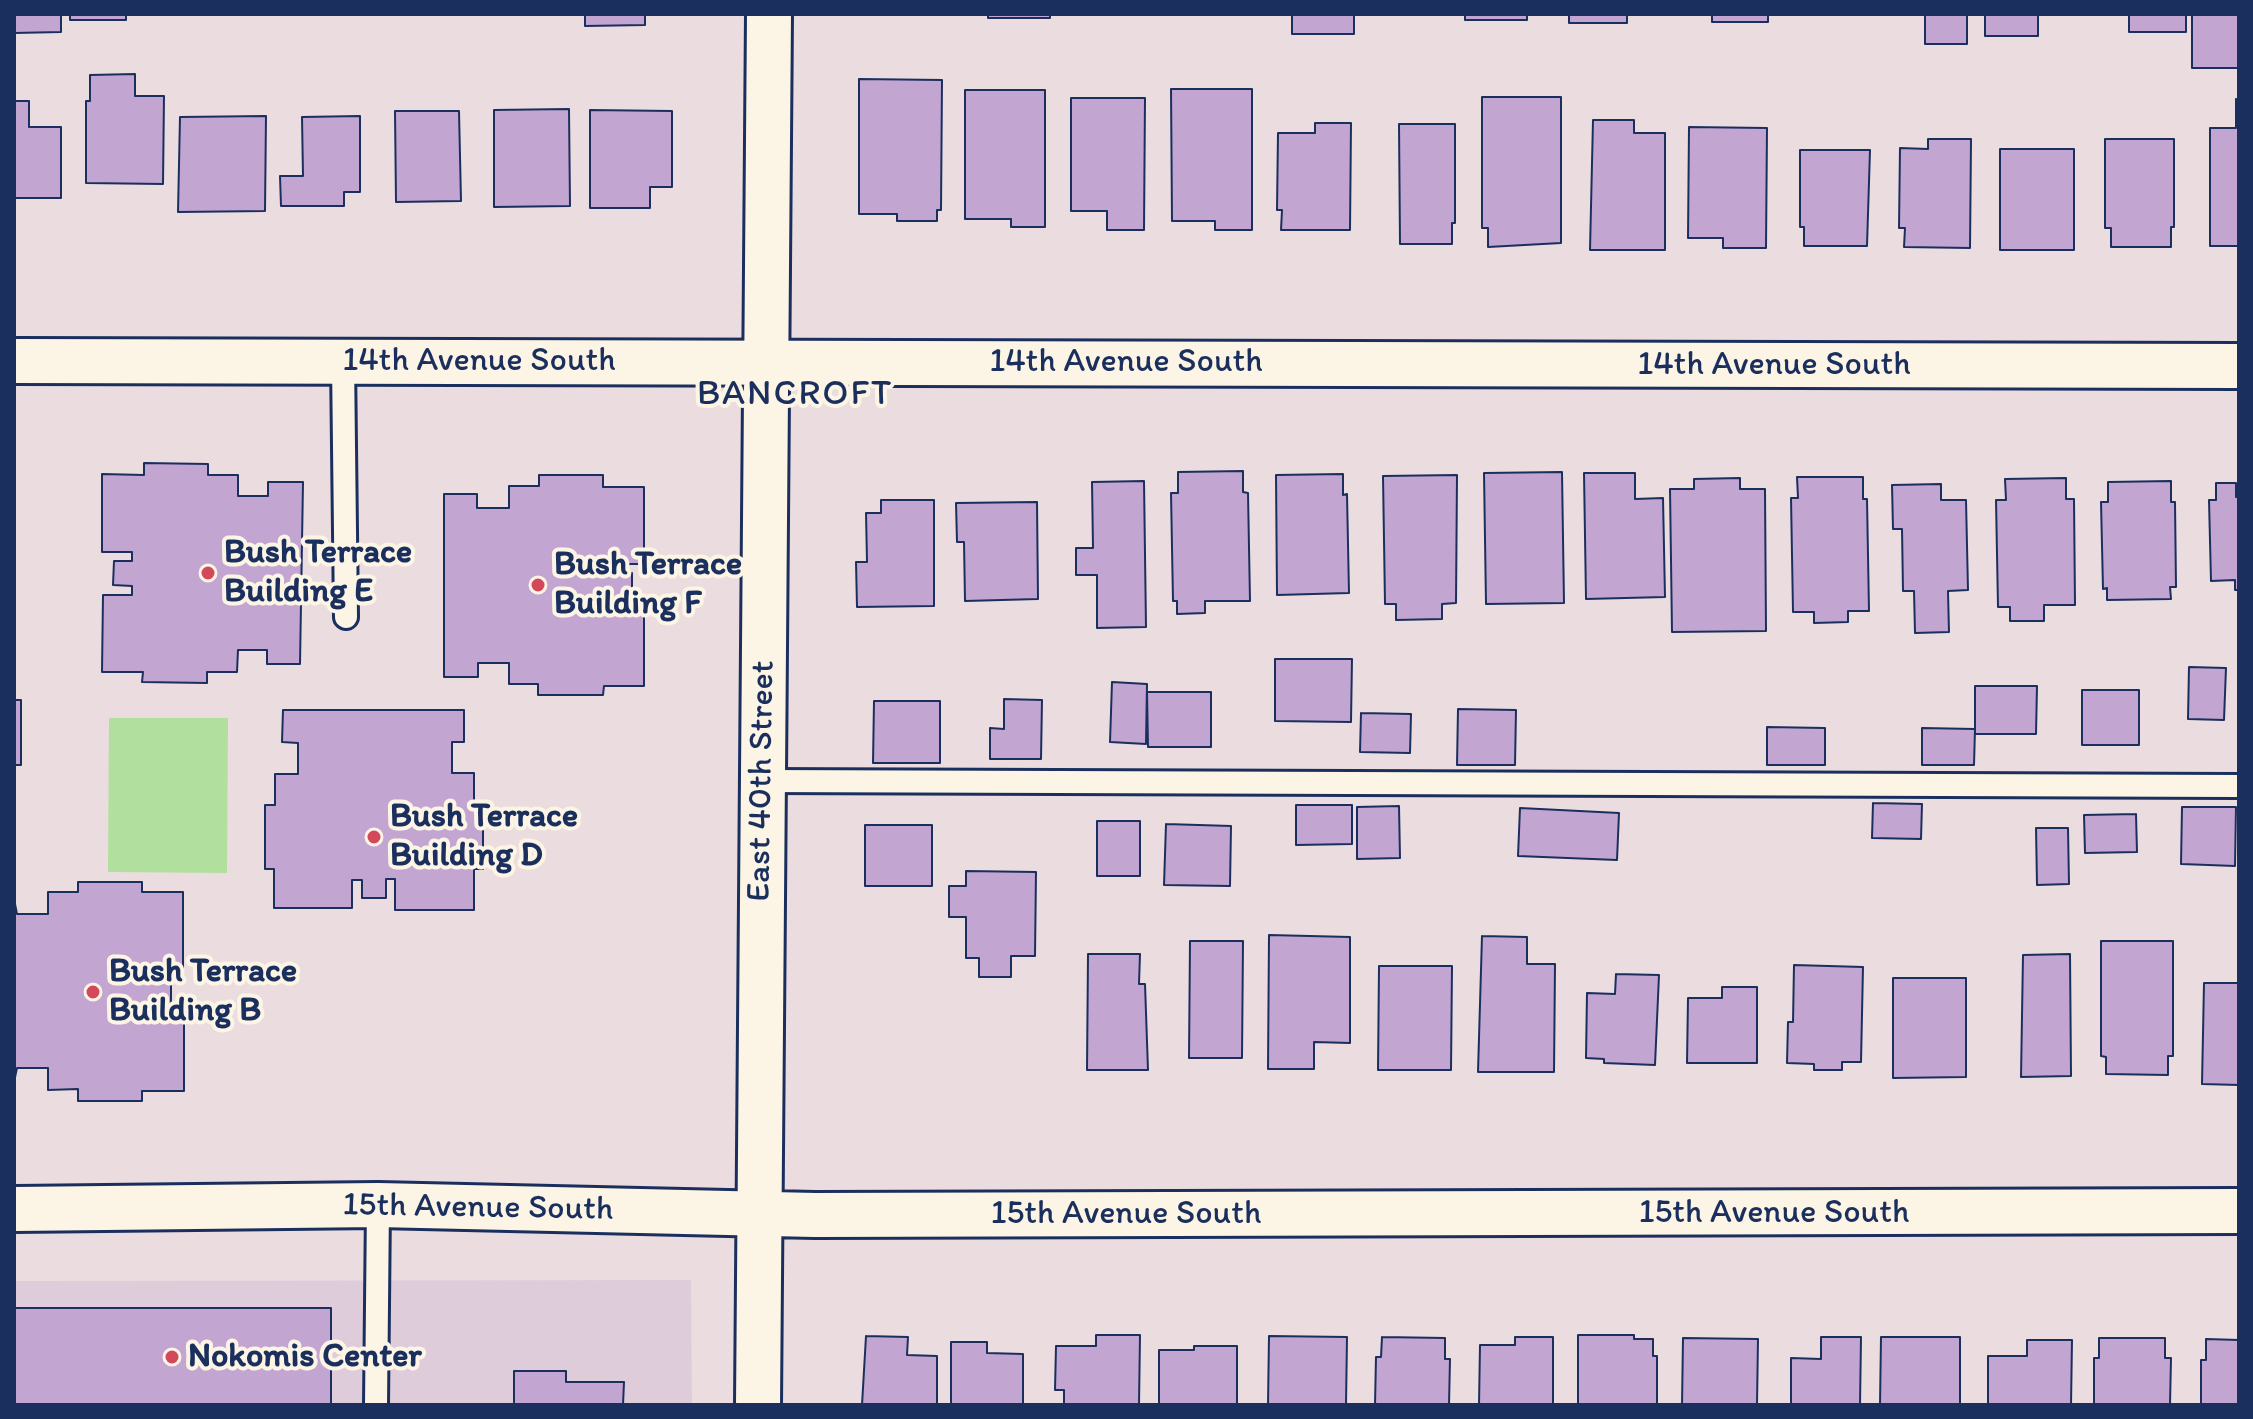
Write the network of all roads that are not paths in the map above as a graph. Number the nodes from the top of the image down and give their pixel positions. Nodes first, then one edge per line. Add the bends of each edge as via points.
1 (769, 14) edge
2 (14, 361) edge
3 (343, 361) junction
4 (768, 361) junction
5 (2239, 366) edge
6 (346, 617) dead end
7 (761, 781) junction
8 (2239, 786) edge
9 (378, 1205) junction
10 (14, 1209) edge
11 (2239, 1211) edge
12 (760, 1214) junction
13 (376, 1405) edge
14 (758, 1405) edge

1 - 4 street, East 40th Street
2 - 3 street, 14th Avenue South
3 - 4 street, 14th Avenue South
3 - 6 lane
4 - 5 street, 14th Avenue South
4 - 7 street, East 40th Street
7 - 8 lane
7 - 12 street, East 40th Street
9 - 10 street, 15th Avenue South
9 - 12 street, 15th Avenue South
9 - 13 lane
11 - 12 street, 15th Avenue South
12 - 14 street, East 40th Street

